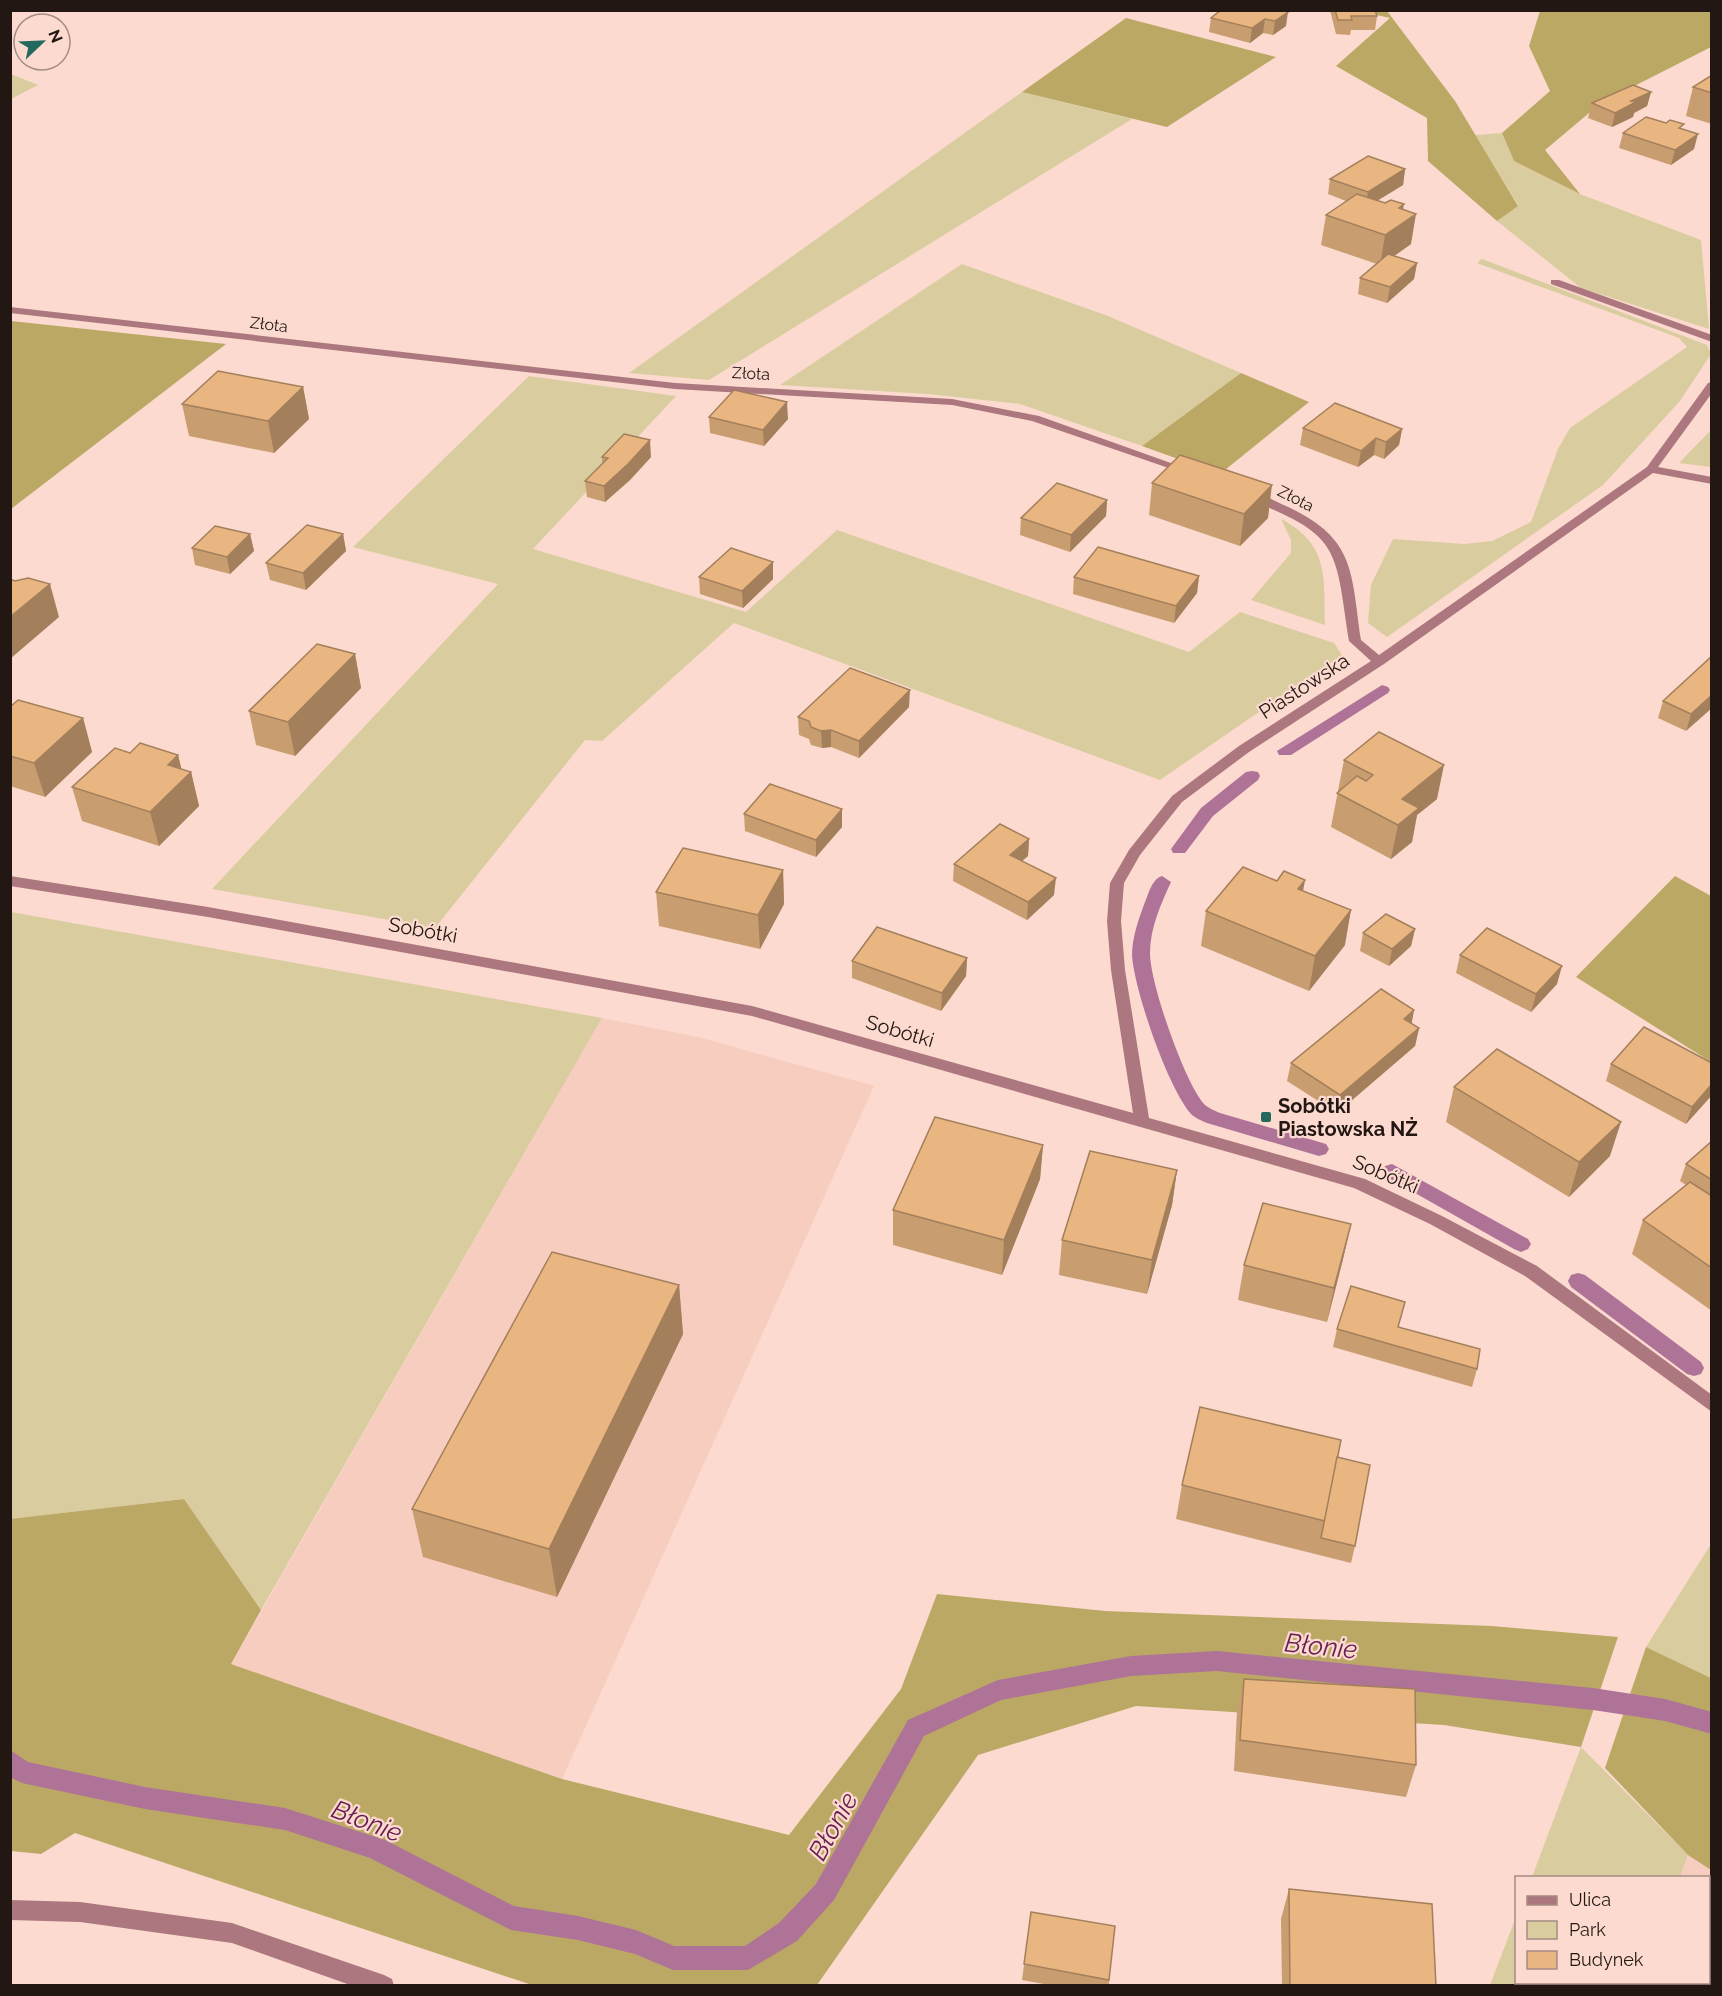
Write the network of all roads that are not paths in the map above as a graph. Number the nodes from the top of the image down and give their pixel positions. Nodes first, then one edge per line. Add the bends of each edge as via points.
1 (1555, 282) dead end
2 (10, 310) edge
3 (1712, 339) edge
4 (1712, 385) edge
5 (1651, 469) junction
6 (1205, 478) edge
7 (1712, 482) edge
8 (1237, 490) edge
9 (1379, 661) junction
10 (10, 881) edge
11 (1142, 1123) junction
12 (1712, 1405) edge
13 (10, 1910) edge
14 (384, 1986) edge

1 - 3 street
2 - 6 street, Złota via 675,386 952,402 1035,418
4 - 5 street, Piastowska
5 - 7 street
5 - 9 street, Piastowska
8 - 9 street, Złota via 1310,523 1332,542 1344,566 1355,641
9 - 11 street, Piastowska via 1244,749 1177,799 1134,853 1117,883 1114,921 1118,970
10 - 11 street, Sobótki via 208,912 752,1011
11 - 12 street, Sobótki via 1359,1183 1436,1220 1531,1271
13 - 14 street via 80,1912 232,1933

